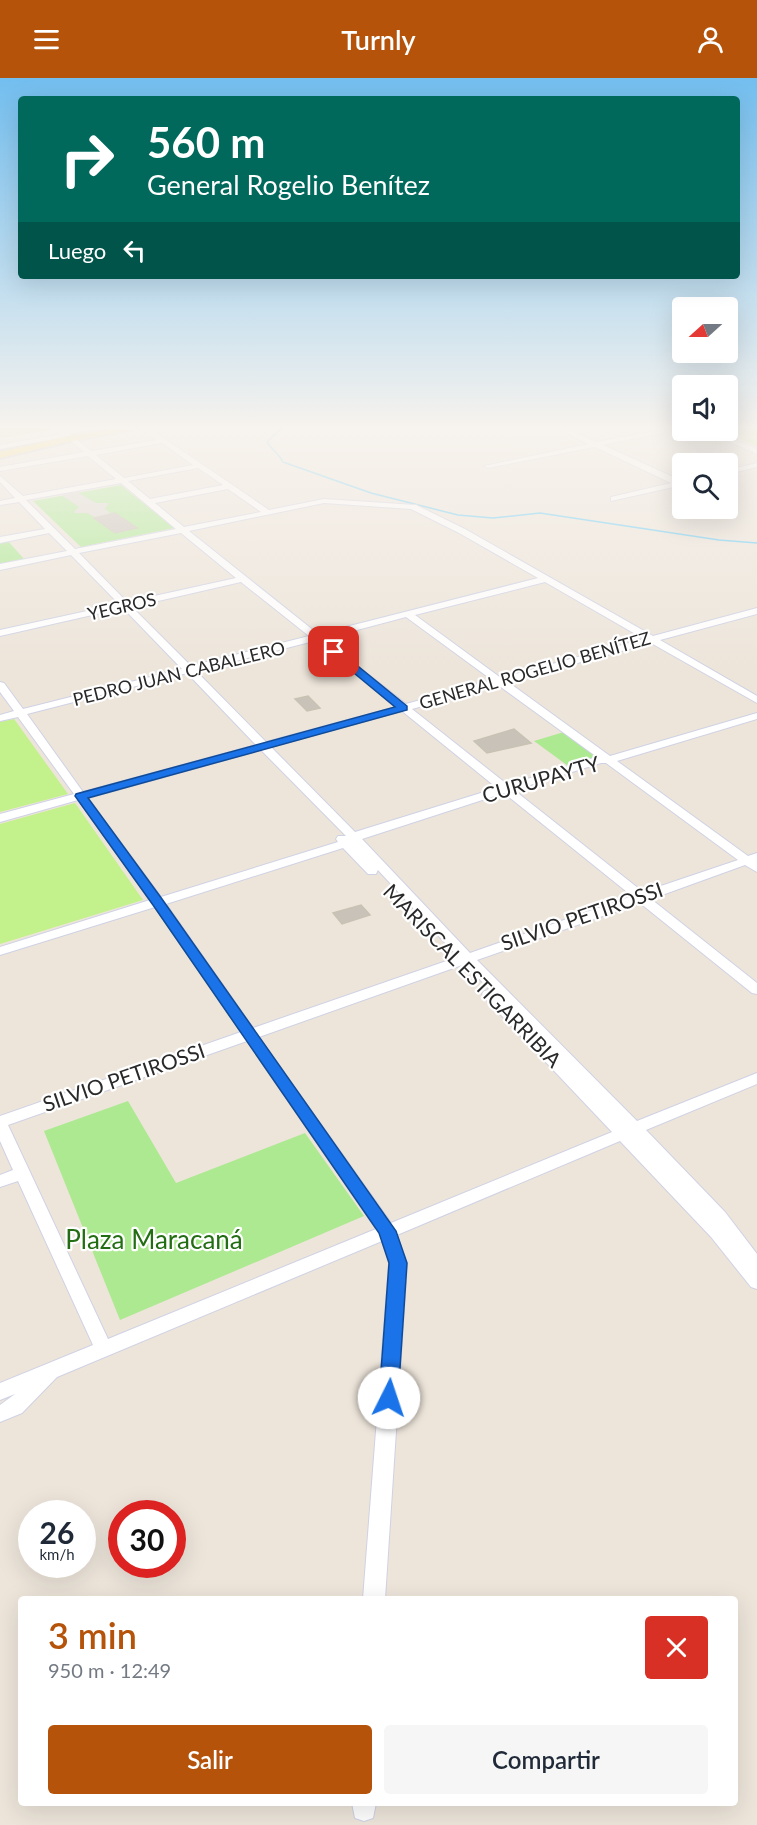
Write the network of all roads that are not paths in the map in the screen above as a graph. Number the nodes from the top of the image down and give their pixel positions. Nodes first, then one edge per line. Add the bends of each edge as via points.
1 (29, 508) edge
2 (156, 508) edge
3 (259, 508) edge
4 (294, 508) edge
5 (414, 508) edge
6 (268, 513) junction
7 (51, 530) junction
8 (183, 530) junction
9 (0, 540) edge
10 (73, 552) junction
11 (0, 567) edge
12 (243, 579) junction
13 (550, 582) junction
14 (126, 606) junction
15 (757, 609) edge
16 (410, 616) junction
17 (0, 633) edge
18 (649, 638) junction
19 (318, 639) junction
20 (186, 673) junction
21 (498, 681) junction
22 (0, 686) edge
23 (757, 700) edge
24 (401, 706) junction
25 (20, 713) junction
26 (757, 716) edge
27 (0, 718) edge
28 (257, 745) junction
29 (608, 760) junction
30 (510, 793) junction
31 (79, 794) junction
32 (0, 816) edge
33 (350, 842) junction
34 (754, 862) edge
35 (640, 897) junction
36 (158, 902) junction
37 (0, 951) edge
38 (461, 959) junction
39 (757, 990) edge
40 (248, 1034) junction
41 (757, 1078) edge
42 (0, 1123) edge
43 (628, 1131) junction
44 (23, 1173) junction
45 (0, 1181) edge
46 (387, 1231) junction
47 (757, 1267) edge
48 (757, 1282) edge
49 (104, 1349) junction
50 (55, 1369) junction
51 (0, 1392) edge
52 (0, 1414) edge
53 (374, 1596) edge

1 - 7 street, MARISCAL ESTIGARRIBIA
2 - 8 street
3 - 6 street
4 - 6 street
5 - 13 street
6 - 8 street
7 - 9 street
7 - 10 street, MARISCAL ESTIGARRIBIA
8 - 10 street
8 - 12 street
10 - 11 street
10 - 14 street, MARISCAL ESTIGARRIBIA
12 - 14 street, YEGROS
12 - 19 street
13 - 16 street, PEDRO JUAN CABALLERO
13 - 18 street
14 - 17 street, YEGROS
14 - 20 street, MARISCAL ESTIGARRIBIA
15 - 18 street, GENERAL ROGELIO BENÍTEZ
16 - 19 street, PEDRO JUAN CABALLERO
16 - 21 street
18 - 21 street, GENERAL ROGELIO BENÍTEZ
18 - 23 street
19 - 20 street, PEDRO JUAN CABALLERO
19 - 24 street
20 - 25 street, PEDRO JUAN CABALLERO
20 - 28 street, MARISCAL ESTIGARRIBIA
21 - 24 street, GENERAL ROGELIO BENÍTEZ
21 - 29 street
22 - 25 street
24 - 28 street, GENERAL ROGELIO BENÍTEZ
24 - 30 street
25 - 27 street, PEDRO JUAN CABALLERO
25 - 31 street
26 - 29 street
28 - 31 street, GENERAL ROGELIO BENÍTEZ
28 - 33 street, MARISCAL ESTIGARRIBIA
29 - 30 street, CURUPAYTY via 608,766
29 - 34 street
30 - 33 street, CURUPAYTY via 358,835
30 - 35 street
31 - 32 street, GENERAL ROGELIO BENÍTEZ
31 - 36 street
33 - 36 street, CURUPAYTY
33 - 38 street, MARISCAL ESTIGARRIBIA
34 - 35 street, SILVIO PETIROSSI
35 - 38 street, SILVIO PETIROSSI
35 - 39 street
36 - 37 street, CURUPAYTY
36 - 40 street
38 - 40 street, SILVIO PETIROSSI
38 - 43 street, MARISCAL ESTIGARRIBIA
40 - 42 street, SILVIO PETIROSSI
40 - 46 street
41 - 43 street
42 - 44 street
43 - 46 street
43 - 47 street via 719,1217
43 - 48 street, MARISCAL ESTIGARRIBIA
44 - 45 street
44 - 49 street
46 - 49 street
46 - 53 street via 398,1263
49 - 50 street
50 - 51 street
50 - 52 street via 15,1407

